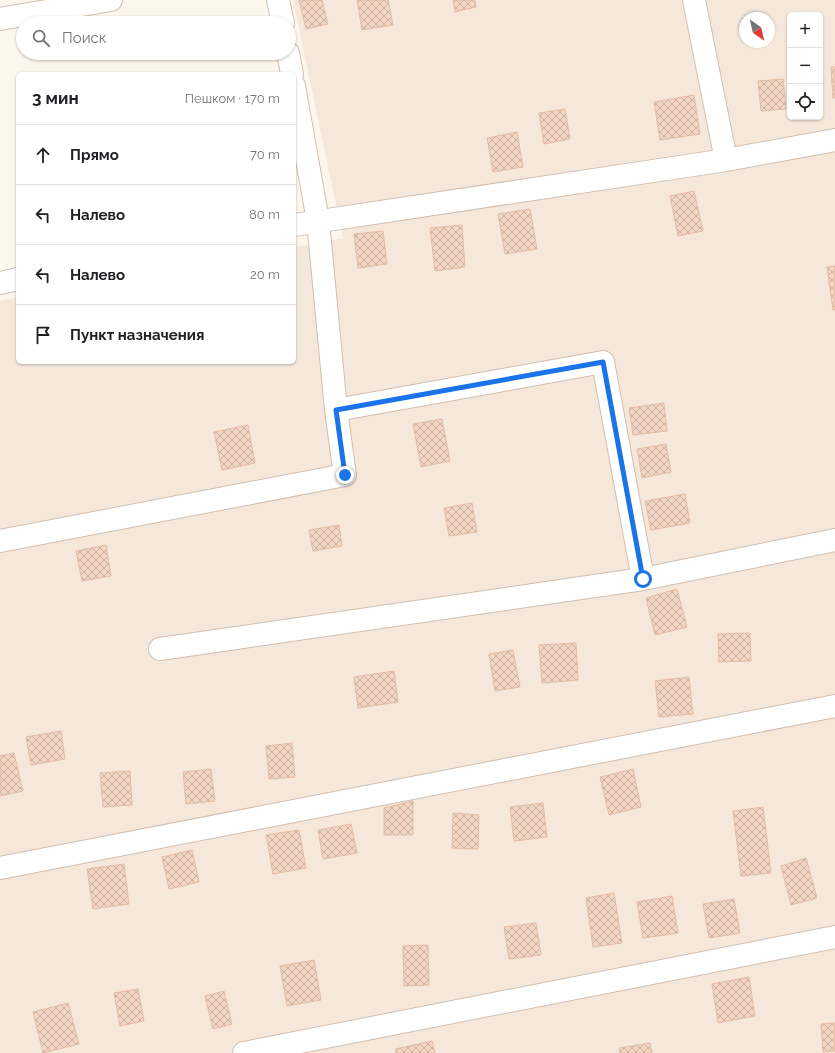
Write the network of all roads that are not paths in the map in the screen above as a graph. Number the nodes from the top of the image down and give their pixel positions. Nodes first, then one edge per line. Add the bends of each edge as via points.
1 (111, 0) edge
2 (278, 0) edge
3 (694, 0) edge
4 (16, 16) edge
5 (18, 16) edge
6 (281, 16) edge
7 (0, 19) edge
8 (289, 60) edge
9 (292, 72) edge
10 (296, 97) edge
11 (835, 140) edge
12 (726, 160) junction
13 (318, 221) junction
14 (296, 226) edge
15 (16, 279) edge
16 (0, 283) edge
17 (336, 410) junction
18 (835, 540) edge
19 (0, 541) edge
20 (643, 579) junction
21 (160, 649) dead end
22 (835, 706) edge
23 (0, 868) edge
24 (835, 937) edge
25 (244, 1053) edge

1 - 5 street
2 - 6 street
3 - 12 street
4 - 7 street
8 - 9 street
10 - 13 street
11 - 12 street
12 - 13 street
13 - 14 street
13 - 17 street
15 - 16 street
17 - 19 street via 345,475
17 - 20 street via 603,362
18 - 20 street
20 - 21 street
22 - 23 street
24 - 25 street

